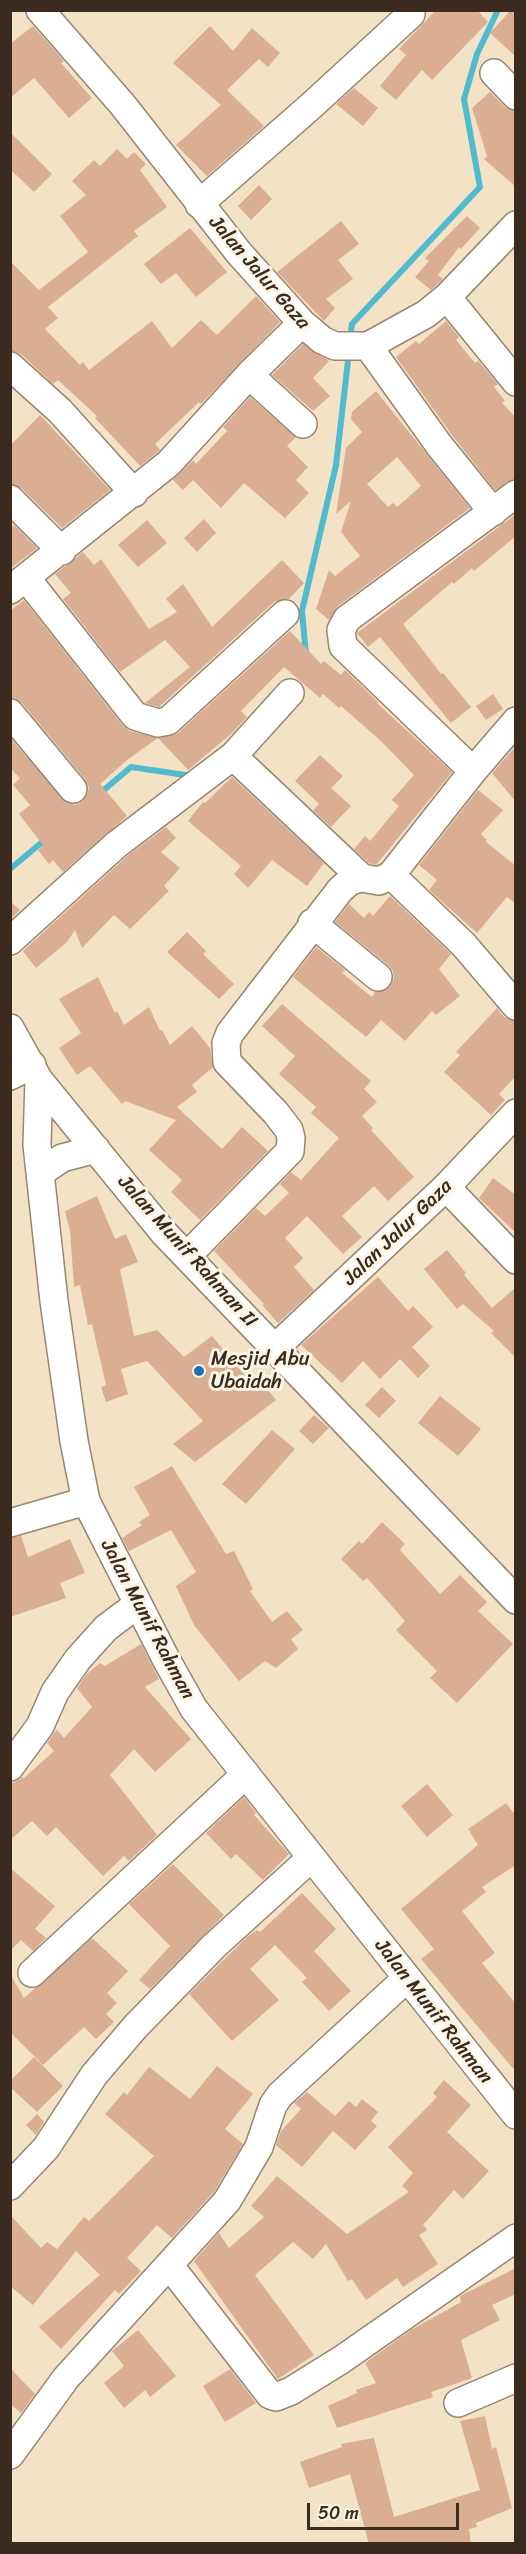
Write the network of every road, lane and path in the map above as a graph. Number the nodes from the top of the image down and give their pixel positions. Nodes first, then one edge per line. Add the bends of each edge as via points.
1 (40, 10) edge
2 (411, 14) dead end
3 (494, 73) dead end
4 (516, 96) edge
5 (199, 204) junction
6 (516, 225) edge
7 (447, 297) junction
8 (302, 323) junction
9 (353, 346) junction
10 (10, 366) edge
11 (249, 375) junction
12 (516, 382) edge
13 (303, 424) dead end
14 (134, 493) junction
15 (516, 494) edge
16 (10, 499) edge
17 (492, 512) junction
18 (62, 551) junction
19 (19, 585) edge
20 (285, 614) dead end
21 (291, 693) dead end
22 (10, 713) edge
23 (516, 721) edge
24 (233, 756) junction
25 (473, 771) junction
26 (73, 789) dead end
27 (391, 875) junction
28 (362, 878) junction
29 (312, 923) junction
30 (10, 941) edge
31 (378, 977) dead end
32 (516, 1006) edge
33 (10, 1028) edge
34 (27, 1074) edge
35 (516, 1113) edge
36 (96, 1149) junction
37 (40, 1173) junction
38 (446, 1187) junction
39 (187, 1256) junction
40 (516, 1260) edge
41 (275, 1348) junction
42 (86, 1501) junction
43 (10, 1523) edge
44 (516, 1600) edge
45 (138, 1604) junction
46 (10, 1767) edge
47 (246, 1774) junction
48 (311, 1858) junction
49 (32, 1973) dead end
50 (406, 1978) junction
51 (516, 2115) edge
52 (10, 2186) edge
53 (516, 2238) edge
54 (170, 2266) junction
55 (516, 2378) edge
56 (458, 2403) dead end
57 (10, 2455) edge

1 - 5 street, Jalan Jalur Gaza via 122,104
2 - 5 street
3 - 4 street
5 - 8 street, Jalan Jalur Gaza
6 - 7 street
7 - 9 street via 426,314
7 - 12 street
8 - 9 street, Jalan Jalur Gaza via 322,340
8 - 11 street
9 - 17 street
10 - 14 street via 60,411
11 - 13 street
11 - 14 street via 168,463
14 - 18 street
15 - 17 street
16 - 18 street
17 - 25 street via 347,619 340,638 357,661
18 - 19 street
19 - 20 street via 135,716 158,723 168,721
21 - 24 street
22 - 26 street
23 - 25 street
24 - 28 street
24 - 30 street via 101,857
25 - 27 street
27 - 28 street via 379,881
27 - 32 street via 464,945
28 - 29 street via 340,890
29 - 31 street
29 - 39 street via 226,1043 227,1062 289,1130 290,1151
33 - 34 street
34 - 36 street, Jalan Munif Rahman II
34 - 37 street, Jalan Munif Rahman via 37,1112
35 - 38 street, Jalan Jalur Gaza
36 - 37 street via 62,1158
36 - 39 street, Jalan Munif Rahman II via 130,1194
37 - 42 street, Jalan Munif Rahman via 54,1301
38 - 40 street
38 - 41 street, Jalan Jalur Gaza
39 - 41 street, Jalan Munif Rahman II
41 - 44 street, Jalan Munif Rahman II
42 - 43 street
42 - 45 street, Jalan Munif Rahman
45 - 46 street via 106,1628 78,1659 40,1726
45 - 47 street, Jalan Munif Rahman via 194,1709
47 - 48 street, Jalan Munif Rahman
47 - 49 street
48 - 50 street, Jalan Munif Rahman
48 - 52 street via 214,1946 135,2026 94,2075 46,2148
50 - 51 street, Jalan Munif Rahman
50 - 54 street via 280,2095 246,2172 227,2201
53 - 54 street via 341,2360 276,2397 270,2395
54 - 57 street via 66,2378
55 - 56 street

